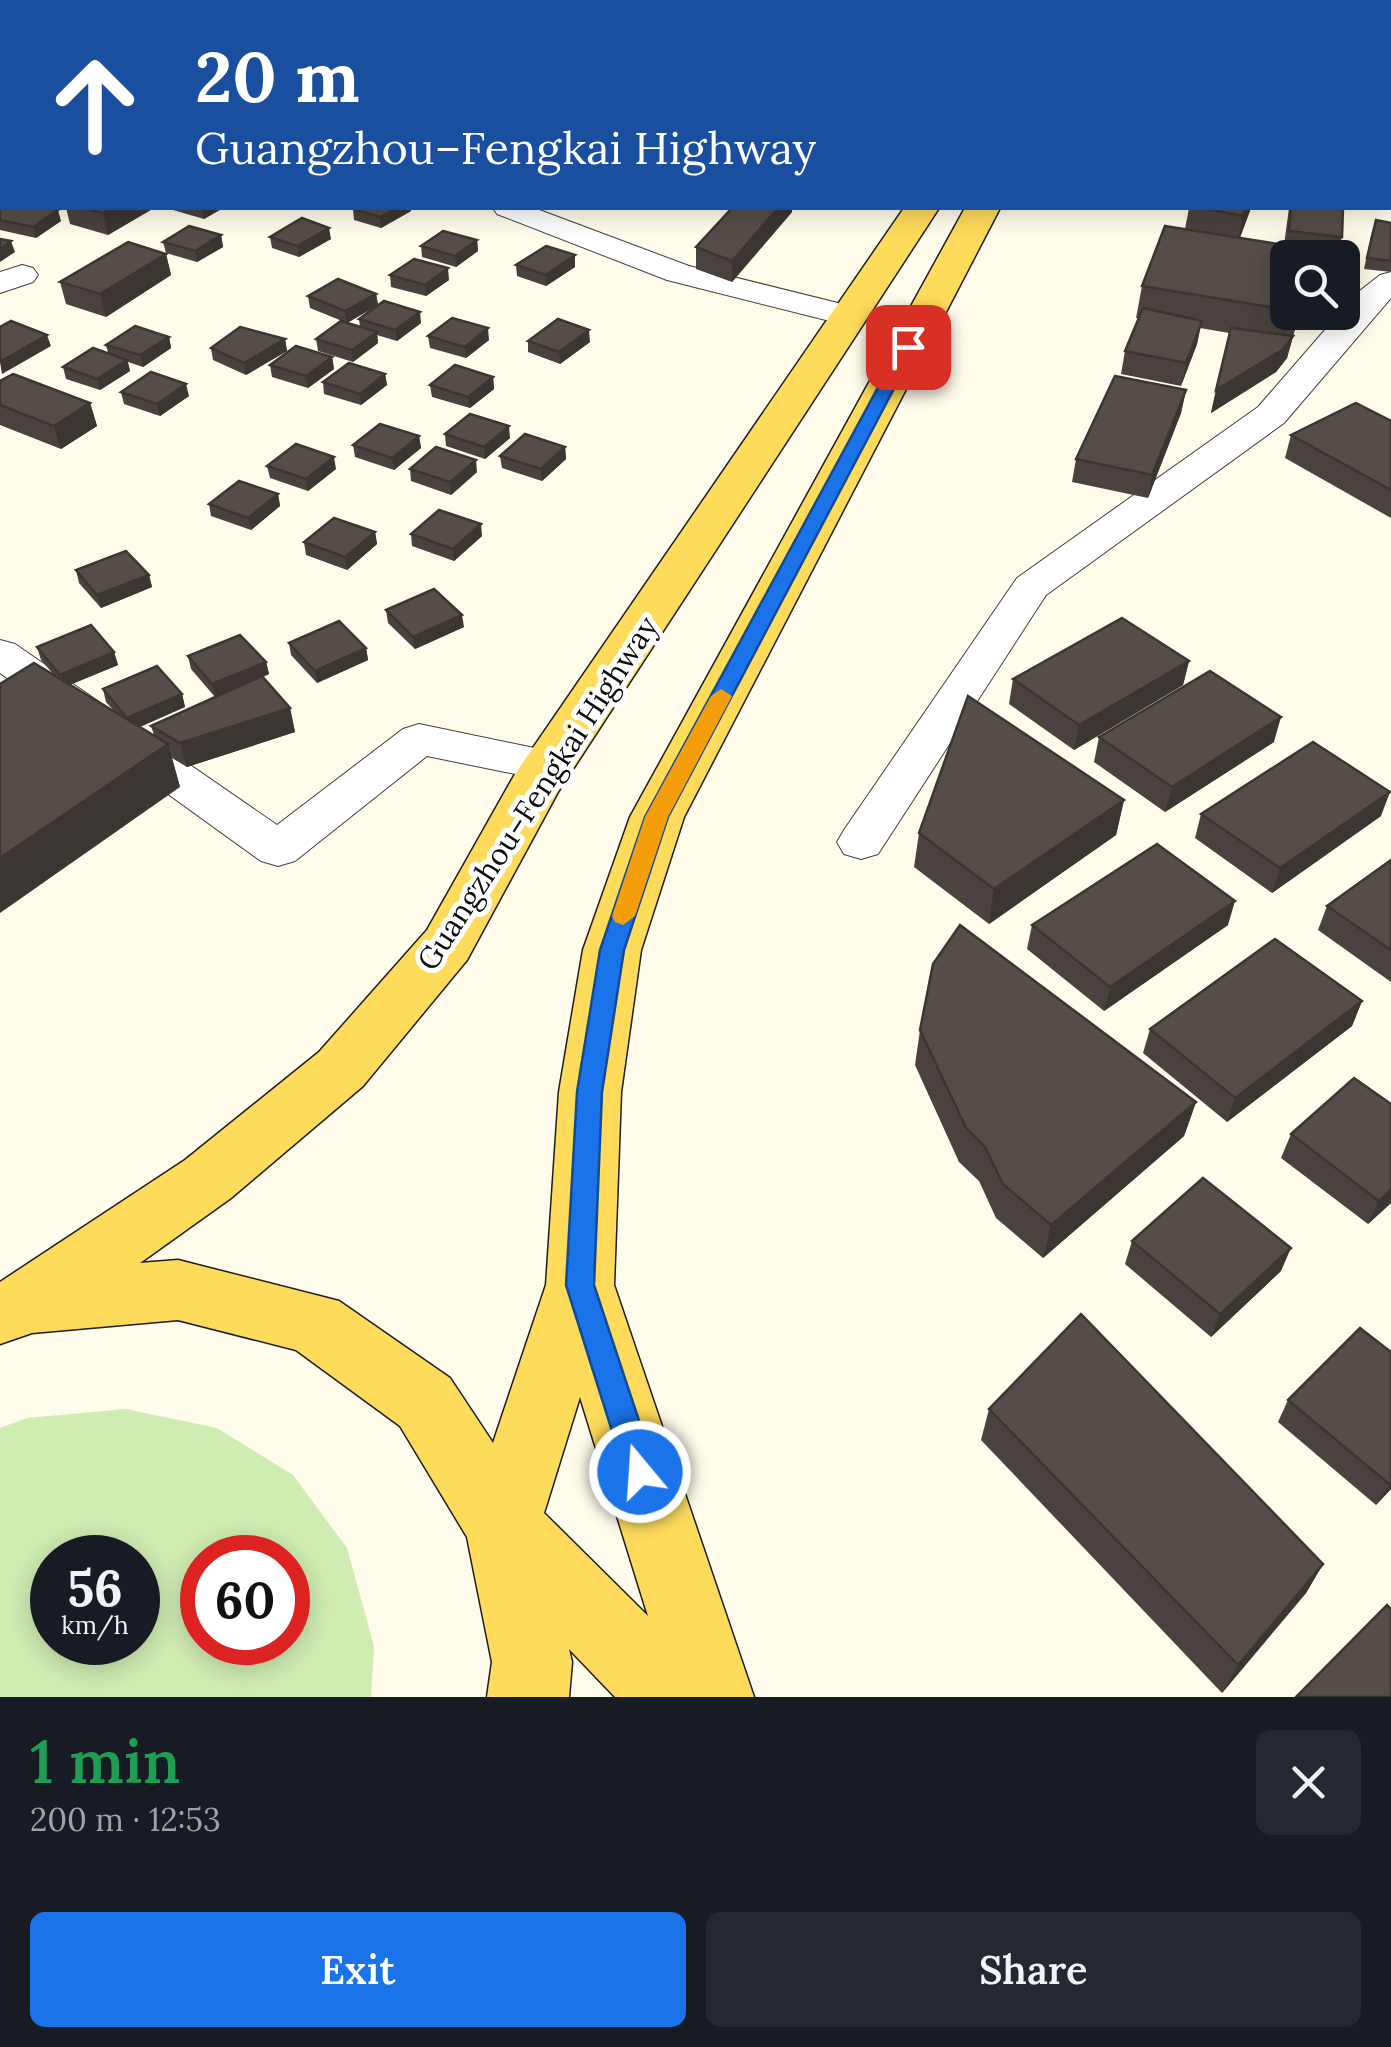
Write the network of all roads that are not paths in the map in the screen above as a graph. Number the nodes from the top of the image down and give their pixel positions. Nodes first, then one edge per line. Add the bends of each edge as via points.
1 (513, 210) edge
2 (919, 210) edge
3 (982, 210) edge
4 (1391, 282) edge
5 (850, 316) junction
6 (0, 653) edge
7 (549, 766) junction
8 (861, 842) dead end
9 (580, 1285) junction
10 (14, 1308) edge
11 (502, 1525) junction
12 (528, 1697) edge
13 (672, 1697) edge
14 (713, 1697) edge

1 - 5 street via 678,274
2 - 5 main road, Guangzhou–Fengkai Highway
3 - 9 main road via 656,817 612,950 590,1092
4 - 8 street via 1270,415 1031,587
5 - 7 main road, Guangzhou–Fengkai Highway
6 - 7 street via 278,849 419,738
7 - 10 main road, Guangzhou–Fengkai Highway via 446,946 342,1069 208,1179
9 - 11 main road
9 - 14 main road
10 - 11 main road via 178,1290 314,1323 425,1402
11 - 12 main road via 532,1662
11 - 13 main road

